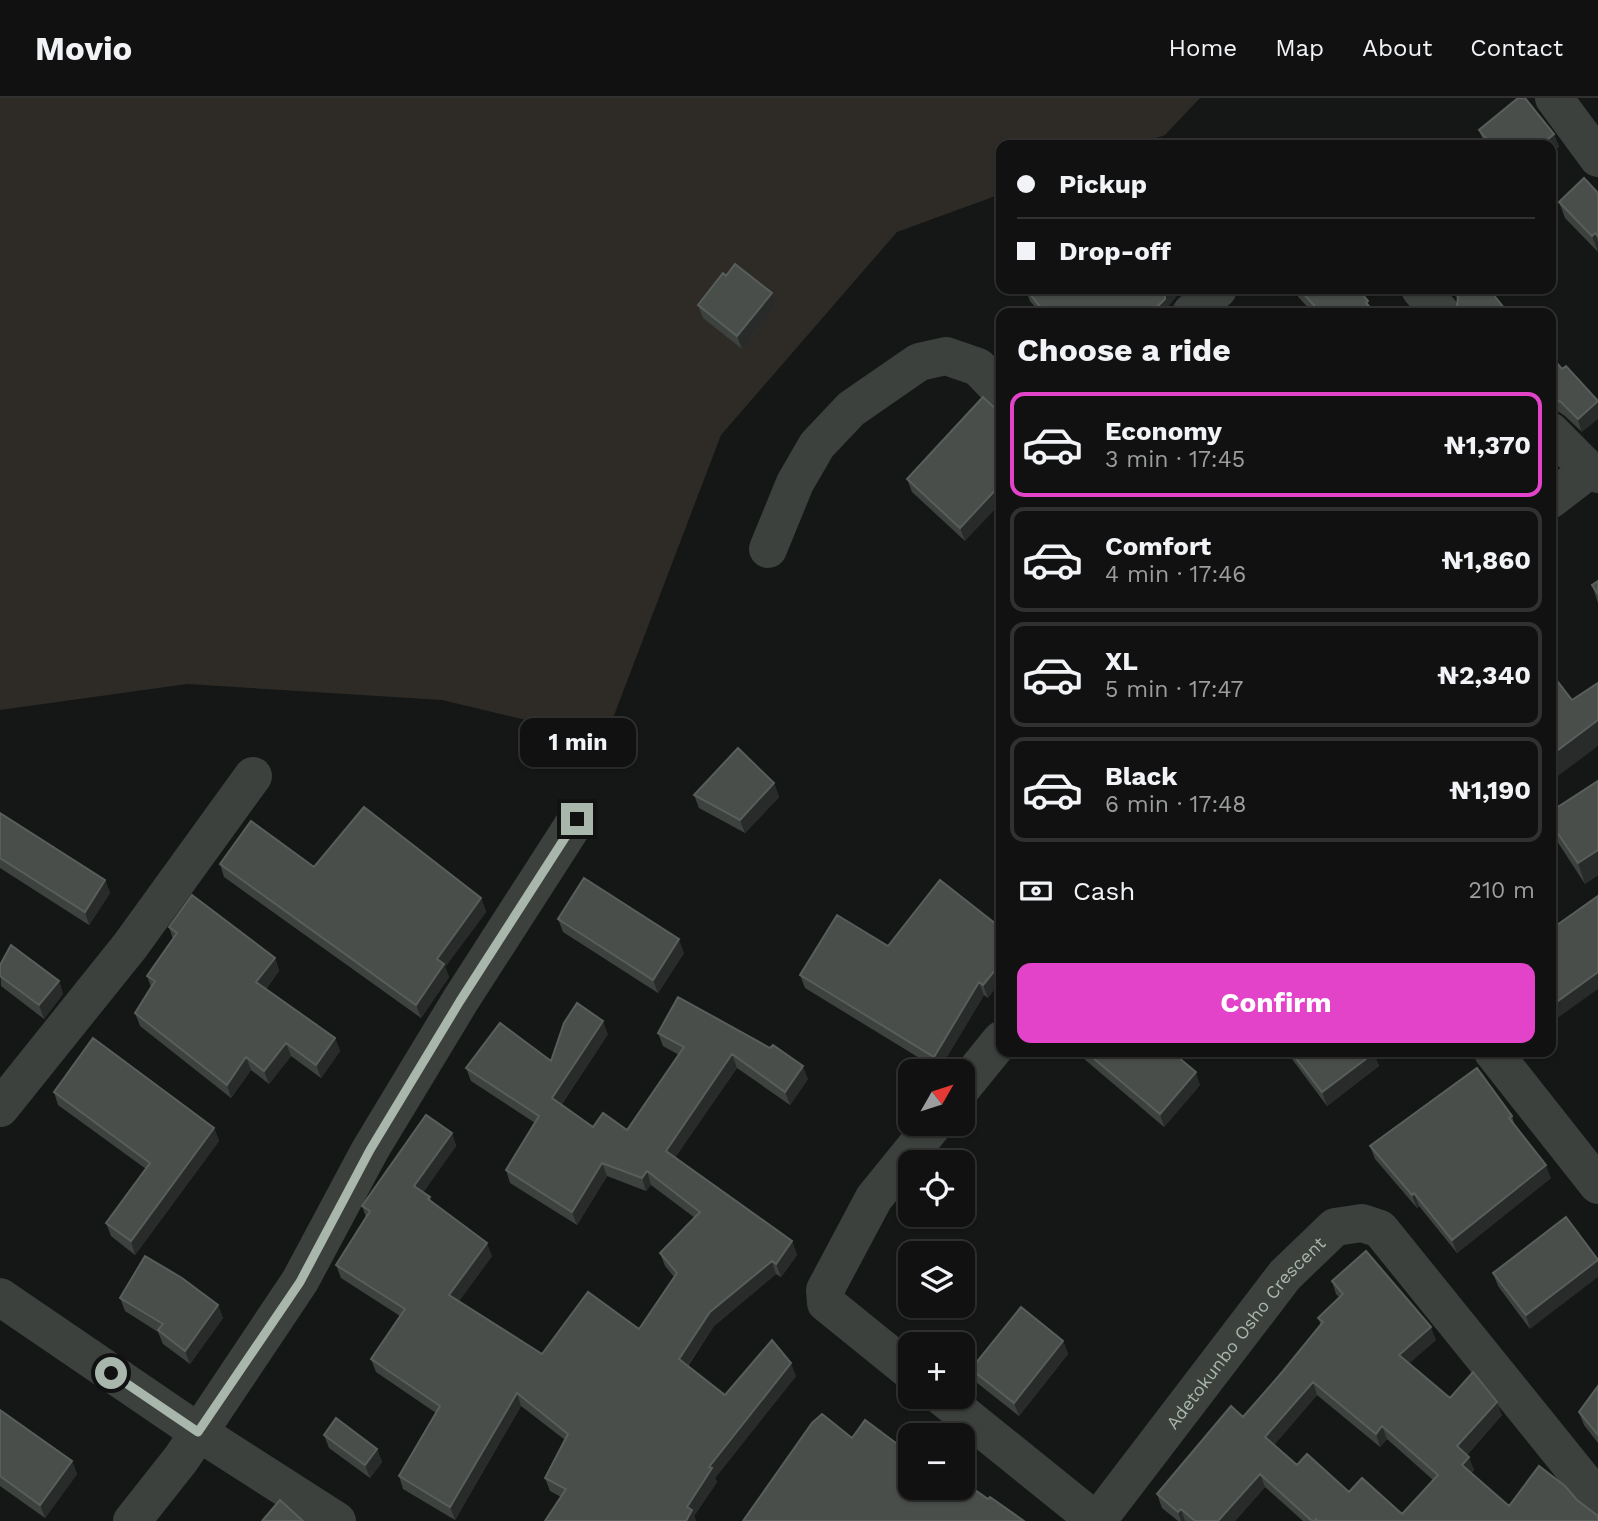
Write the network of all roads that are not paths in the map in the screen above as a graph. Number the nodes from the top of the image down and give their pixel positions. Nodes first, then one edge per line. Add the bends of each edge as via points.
1 (1554, 98) edge
2 (1598, 158) edge
3 (1212, 294) edge
4 (1197, 308) edge
5 (996, 386) edge
6 (1556, 437) edge
7 (1593, 472) edge
8 (1556, 496) edge
9 (768, 549) dead end
10 (253, 776) dead end
11 (577, 819) dead end
12 (996, 1046) edge
13 (1497, 1057) edge
14 (975, 1072) edge
15 (0, 1108) edge
16 (924, 1136) edge
17 (1598, 1185) edge
18 (0, 1297) edge
19 (898, 1361) edge
20 (957, 1409) edge
21 (198, 1432) junction
22 (1598, 1499) edge
23 (132, 1521) edge
24 (337, 1521) edge
25 (1097, 1521) edge

1 - 2 street
3 - 4 street
5 - 9 street via 978,367 946,356 919,362 851,409 817,445 794,483
6 - 7 street
7 - 8 street
10 - 15 street via 130,946
11 - 21 street via 370,1150 300,1282
12 - 14 street
13 - 17 street
16 - 19 street via 874,1198 825,1290 826,1303
18 - 21 street
20 - 25 street
21 - 23 street
21 - 24 street
22 - 25 street, Adetokunbo Osho Crescent via 1380,1229 1362,1223 1335,1227 1285,1275

